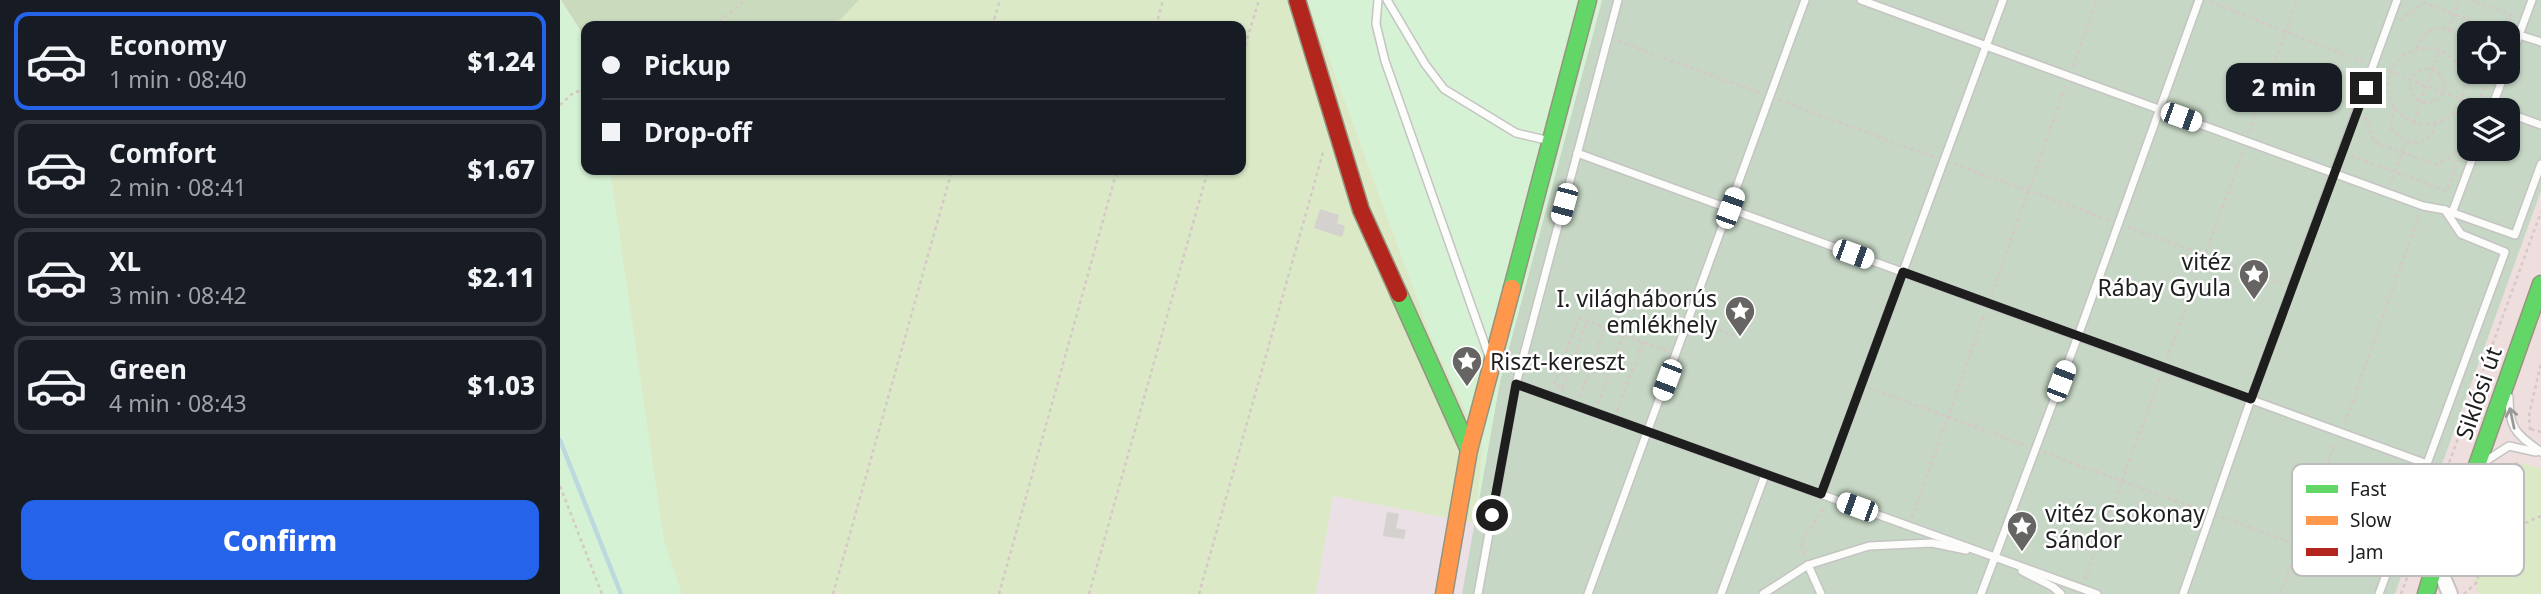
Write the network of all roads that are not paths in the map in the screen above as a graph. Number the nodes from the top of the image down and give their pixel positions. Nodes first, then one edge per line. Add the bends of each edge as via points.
1 (1297, 0) edge
2 (1378, 0) edge
3 (1387, 0) edge
4 (1588, 0) edge
5 (1618, 0) edge
6 (1805, 0) edge
7 (1861, 0) edge
8 (2003, 0) edge
9 (2199, 0) edge
10 (2397, 0) edge
11 (2532, 0) edge
12 (2520, 31) edge
13 (2520, 34) edge
14 (2541, 42) edge
15 (1986, 46) junction
16 (2159, 109) junction
17 (2520, 117) edge
18 (2541, 125) edge
19 (1551, 142) junction
20 (1577, 153) junction
21 (2471, 161) edge
22 (2541, 163) edge
23 (2335, 173) junction
24 (1730, 208) junction
25 (2449, 211) junction
26 (1903, 272) junction
27 (2541, 284) edge
28 (2078, 336) junction
29 (1492, 363) junction
30 (2509, 371) junction
31 (1516, 384) junction
32 (2251, 399) junction
33 (1647, 432) junction
34 (2524, 444) junction
35 (1469, 450) junction
36 (2541, 453) edge
37 (2427, 464) joint
38 (2477, 464) edge
39 (2479, 464) edge
40 (1765, 475) junction
41 (1821, 494) junction
42 (1994, 557) junction
43 (1808, 565) junction
44 (2386, 576) edge
45 (2431, 576) edge
46 (2442, 576) edge
47 (1444, 594) edge
48 (1478, 594) edge
49 (1588, 594) edge
50 (1721, 594) edge
51 (1763, 594) edge
52 (1821, 594) edge
53 (1981, 594) edge
54 (2061, 594) edge
55 (2097, 594) edge
56 (2183, 594) edge
57 (2379, 594) edge
58 (2426, 594) edge
59 (2450, 594) edge

1 - 35 street via 1361,210
2 - 29 lane via 1376,24 1384,61
3 - 19 lane via 1444,89 1516,133
4 - 19 street
5 - 20 lane
6 - 24 lane
7 - 15 lane
8 - 15 lane
9 - 16 lane
10 - 23 lane
11 - 12 lane
13 - 14 lane
15 - 16 lane
15 - 26 lane
16 - 23 lane
16 - 28 lane
17 - 18 lane
19 - 29 street
20 - 24 lane
20 - 31 lane
21 - 25 lane
22 - 25 lane via 2515,235
23 - 25 lane
23 - 32 lane
24 - 26 lane
24 - 33 lane
25 - 37 lane via 2461,234 2505,252
26 - 28 lane
26 - 41 lane
27 - 30 street, Siklósi út
28 - 32 lane
28 - 42 lane
29 - 35 street
34 -> 30 lane via 2510,422
30 - 38 street, Siklósi út
31 - 33 lane
31 - 48 lane
32 - 37 lane
32 - 56 lane
33 - 40 lane
33 - 49 lane
34 - 36 lane
34 - 39 lane via 2509,446
35 - 47 street
40 - 41 lane
40 - 50 lane
41 - 42 lane
42 - 43 lane via 1932,543 1907,544 1868,546
42 - 53 lane
42 - 54 lane
42 - 55 lane
43 - 51 lane
43 - 52 lane
44 - 57 lane
45 - 58 street, Siklósi út
46 - 59 street

